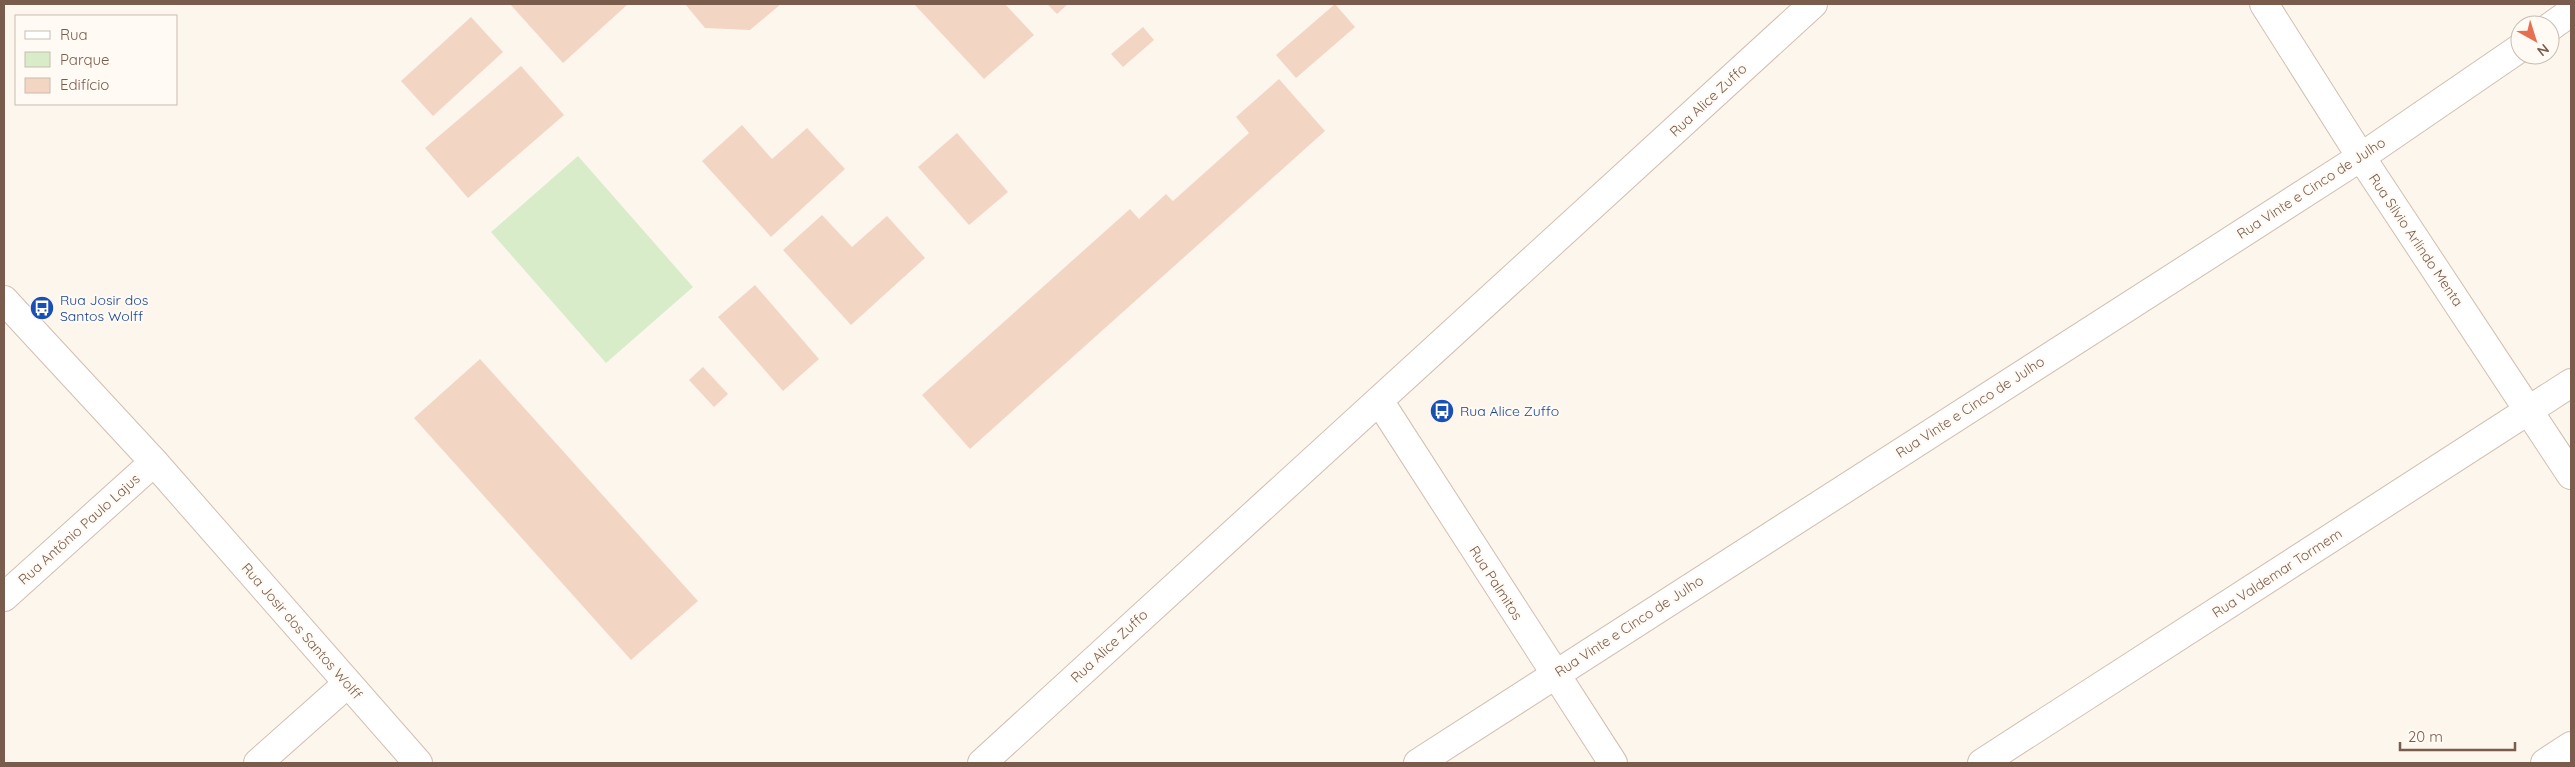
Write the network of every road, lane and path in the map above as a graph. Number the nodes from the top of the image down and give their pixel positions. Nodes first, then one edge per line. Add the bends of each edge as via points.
1 (1813, 4) edge
2 (2264, 4) edge
3 (2571, 12) edge
4 (2560, 20) edge
5 (2510, 55) edge
6 (2361, 157) junction
7 (4, 300) edge
8 (2571, 383) edge
9 (1380, 402) junction
10 (2529, 410) junction
11 (154, 462) junction
12 (2571, 476) edge
13 (4, 597) edge
14 (1555, 673) junction
15 (347, 684) junction
16 (2571, 746) edge
17 (258, 763) edge
18 (418, 763) edge
19 (982, 763) edge
20 (1418, 763) edge
21 (1613, 763) edge
22 (1982, 763) edge
23 (2545, 763) edge

1 - 9 street, Rua Alice Zuffo
2 - 6 street, Rua Silvio Arlindo Menta
3 - 4 street
5 - 6 street, Rua Vinte e Cinco de Julho
6 - 10 street, Rua Silvio Arlindo Menta
6 - 14 street, Rua Vinte e Cinco de Julho
7 - 11 street, Rua Josir dos Santos Wolff
8 - 10 street, Rua Valdemar Tormem
9 - 14 street, Rua Palmitos
9 - 19 street, Rua Alice Zuffo
10 - 12 street, Rua Silvio Arlindo Menta
10 - 22 street, Rua Valdemar Tormem
11 - 13 street, Rua Antônio Paulo Lajus
11 - 15 street, Rua Josir dos Santos Wolff
14 - 20 street, Rua Vinte e Cinco de Julho
14 - 21 street, Rua Palmitos
15 - 17 street
15 - 18 street, Rua Josir dos Santos Wolff
16 - 23 street

